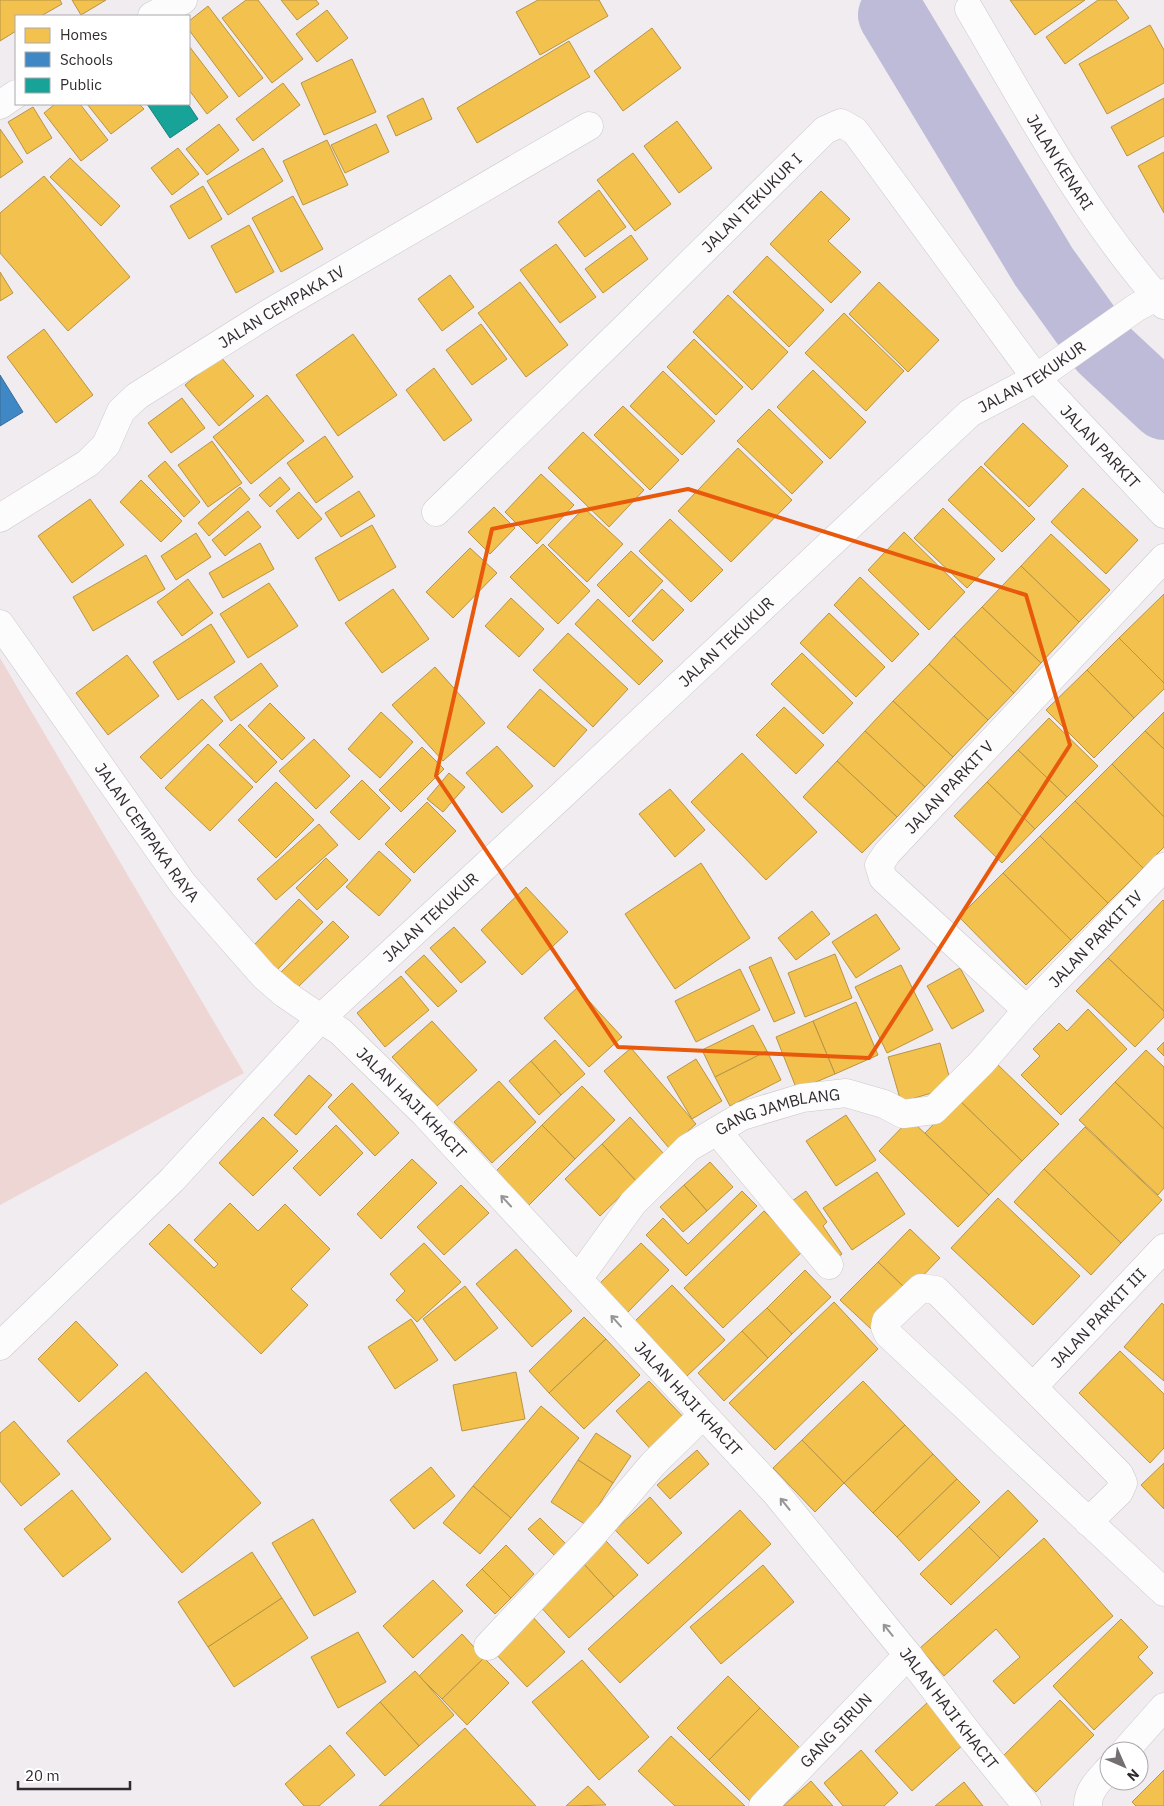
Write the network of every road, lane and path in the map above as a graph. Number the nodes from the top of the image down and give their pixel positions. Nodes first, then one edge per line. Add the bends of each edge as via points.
1 (183, 0) edge
2 (969, 9) dead end
3 (154, 15) edge
4 (15, 95) edge
5 (0, 105) edge
6 (589, 126) dead end
7 (1156, 300) edge
8 (1036, 378) junction
9 (436, 512) dead end
10 (1164, 514) edge
11 (0, 518) edge
12 (1164, 558) edge
13 (0, 624) edge
14 (1164, 867) edge
15 (1027, 1010) junction
16 (320, 1018) junction
17 (717, 1131) junction
18 (1164, 1248) edge
19 (829, 1266) dead end
20 (578, 1279) junction
21 (0, 1346) edge
22 (1033, 1387) junction
23 (703, 1414) junction
24 (1088, 1522) junction
25 (1164, 1592) edge
26 (488, 1646) dead end
27 (908, 1655) junction
28 (1164, 1707) edge
29 (1134, 1741) edge
30 (1099, 1780) edge
31 (763, 1806) edge
32 (1027, 1806) edge
33 (1088, 1806) edge

1 - 3 street
2 - 7 street, JALAN KENARI via 1072,183
4 - 5 street
6 - 11 street, JALAN CEMPAKA IV via 269,313 137,396 121,411 106,445 88,463
7 - 8 street, JALAN TEKUKUR
8 - 9 street, JALAN TEKUKUR I via 854,131 841,123 825,130
8 - 10 street, JALAN PARKIT
8 - 16 street, JALAN TEKUKUR via 970,413
12 - 15 street, JALAN PARKIT V via 879,865 883,878
13 - 16 street, JALAN CEMPAKA RAYA via 183,884 264,976
14 - 15 street, JALAN PARKIT IV
15 - 17 street, GANG JAMBLANG via 934,1110 903,1114 884,1104 846,1094 802,1098 742,1116
20 -> 16 street, JALAN HAJI KHACIT via 424,1113 341,1032
16 - 21 street, JALAN TEKUKUR via 172,1180
17 - 19 street
17 - 20 street, GANG JAMBLANG via 688,1148 633,1203
18 - 22 street, JALAN PARKIT III
23 -> 20 street, JALAN HAJI KHACIT
22 - 24 street via 1120,1474 1123,1483 1119,1492
22 - 24 street via 936,1290 920,1288 886,1321 888,1334
23 - 26 street via 653,1464 590,1538
27 -> 23 street, JALAN HAJI KHACIT via 775,1492
24 - 25 street
27 - 31 street, GANG SIRUN
27 - 32 street, JALAN HAJI KHACIT
28 - 29 street
30 - 33 street via 1094,1785

